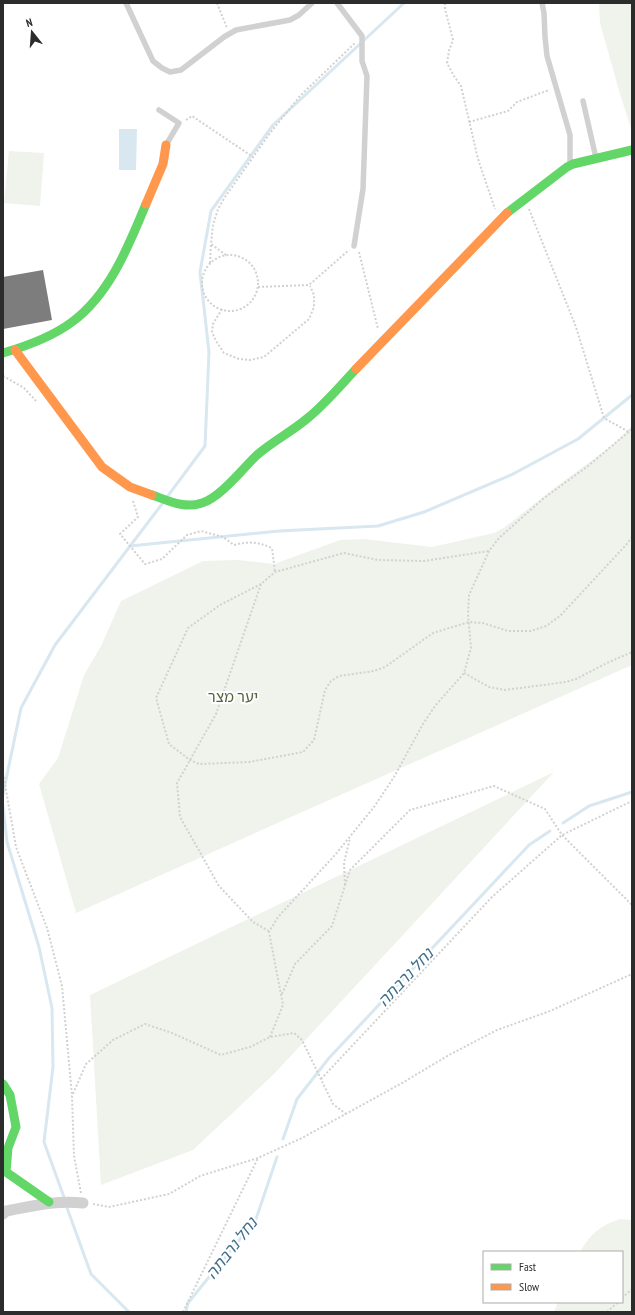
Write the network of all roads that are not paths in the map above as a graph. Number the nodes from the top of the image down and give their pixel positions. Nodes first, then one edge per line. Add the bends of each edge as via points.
1 (126, 3) edge
2 (312, 3) edge
3 (338, 3) edge
4 (542, 3) edge
5 (583, 101) dead end
6 (159, 110) dead end
7 (166, 146) joint
8 (632, 150) edge
9 (596, 159) junction
10 (570, 165) junction
11 (354, 246) road end
12 (15, 350) junction
13 (3, 354) edge
14 (3, 1084) edge
15 (49, 1202) junction
16 (83, 1203) road end
17 (3, 1214) edge

1 - 2 lane via 153,61 170,72 181,70 236,30 290,20
3 - 11 lane via 362,36 362,61 367,76 363,190
4 - 10 lane via 547,56 570,135
5 - 9 lane
6 - 7 lane via 179,123
7 - 12 street via 163,164 123,256 103,290 81,315 68,324 34,343
8 - 9 street
9 - 10 street
10 - 12 street via 512,209 310,417 257,455 219,493 204,503 189,506 173,503 130,487 102,467
12 - 13 street
14 - 15 street via 10,1095 16,1127 8,1148 6,1172
15 - 16 street
15 - 17 street via 6,1211

